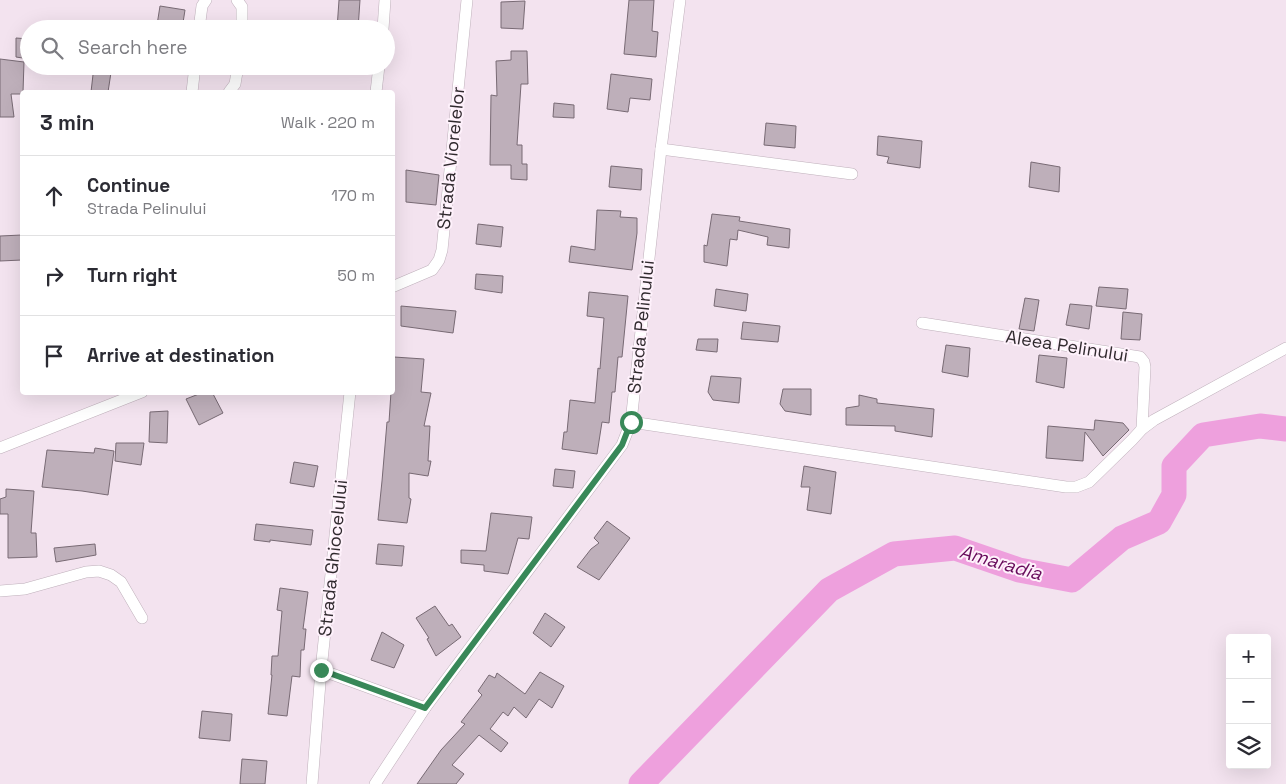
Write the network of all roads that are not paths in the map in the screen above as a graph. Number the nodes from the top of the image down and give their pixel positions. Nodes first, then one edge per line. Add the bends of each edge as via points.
1 (237, 0) edge
2 (385, 0) edge
3 (467, 0) edge
4 (680, 0) edge
5 (204, 3) edge
6 (201, 20) edge
7 (242, 20) edge
8 (384, 20) edge
9 (194, 75) edge
10 (236, 75) edge
11 (378, 75) edge
12 (192, 90) edge
13 (230, 90) edge
14 (376, 90) edge
15 (660, 149) junction
16 (852, 174) dead end
17 (395, 286) edge
18 (922, 323) dead end
19 (1286, 348) edge
20 (134, 395) edge
21 (350, 395) edge
22 (631, 422) junction
23 (1142, 429) junction
24 (0, 448) edge
25 (0, 591) edge
26 (142, 618) dead end
27 (321, 670) junction
28 (425, 708) junction
29 (312, 784) edge
30 (375, 784) edge

1 - 7 street via 242,8
2 - 8 street
3 - 17 street, Strada Viorelelor via 442,250 432,270
4 - 15 street, Strada Pelinului
5 - 6 street
9 - 12 street
10 - 13 street
11 - 14 street
15 - 16 street
15 - 22 street, Strada Pelinului
18 - 23 street, Aleea Pelinului via 1140,357 1145,367
19 - 23 street
20 - 24 street
21 - 27 street, Strada Ghiocelului
22 - 23 street via 1066,487 1089,482
22 - 28 street, Strada Pelinului via 622,445
25 - 26 street via 25,589 99,571 121,582
27 - 28 street
27 - 29 street, Strada Ghiocelului
28 - 30 street, Strada Pelinului

